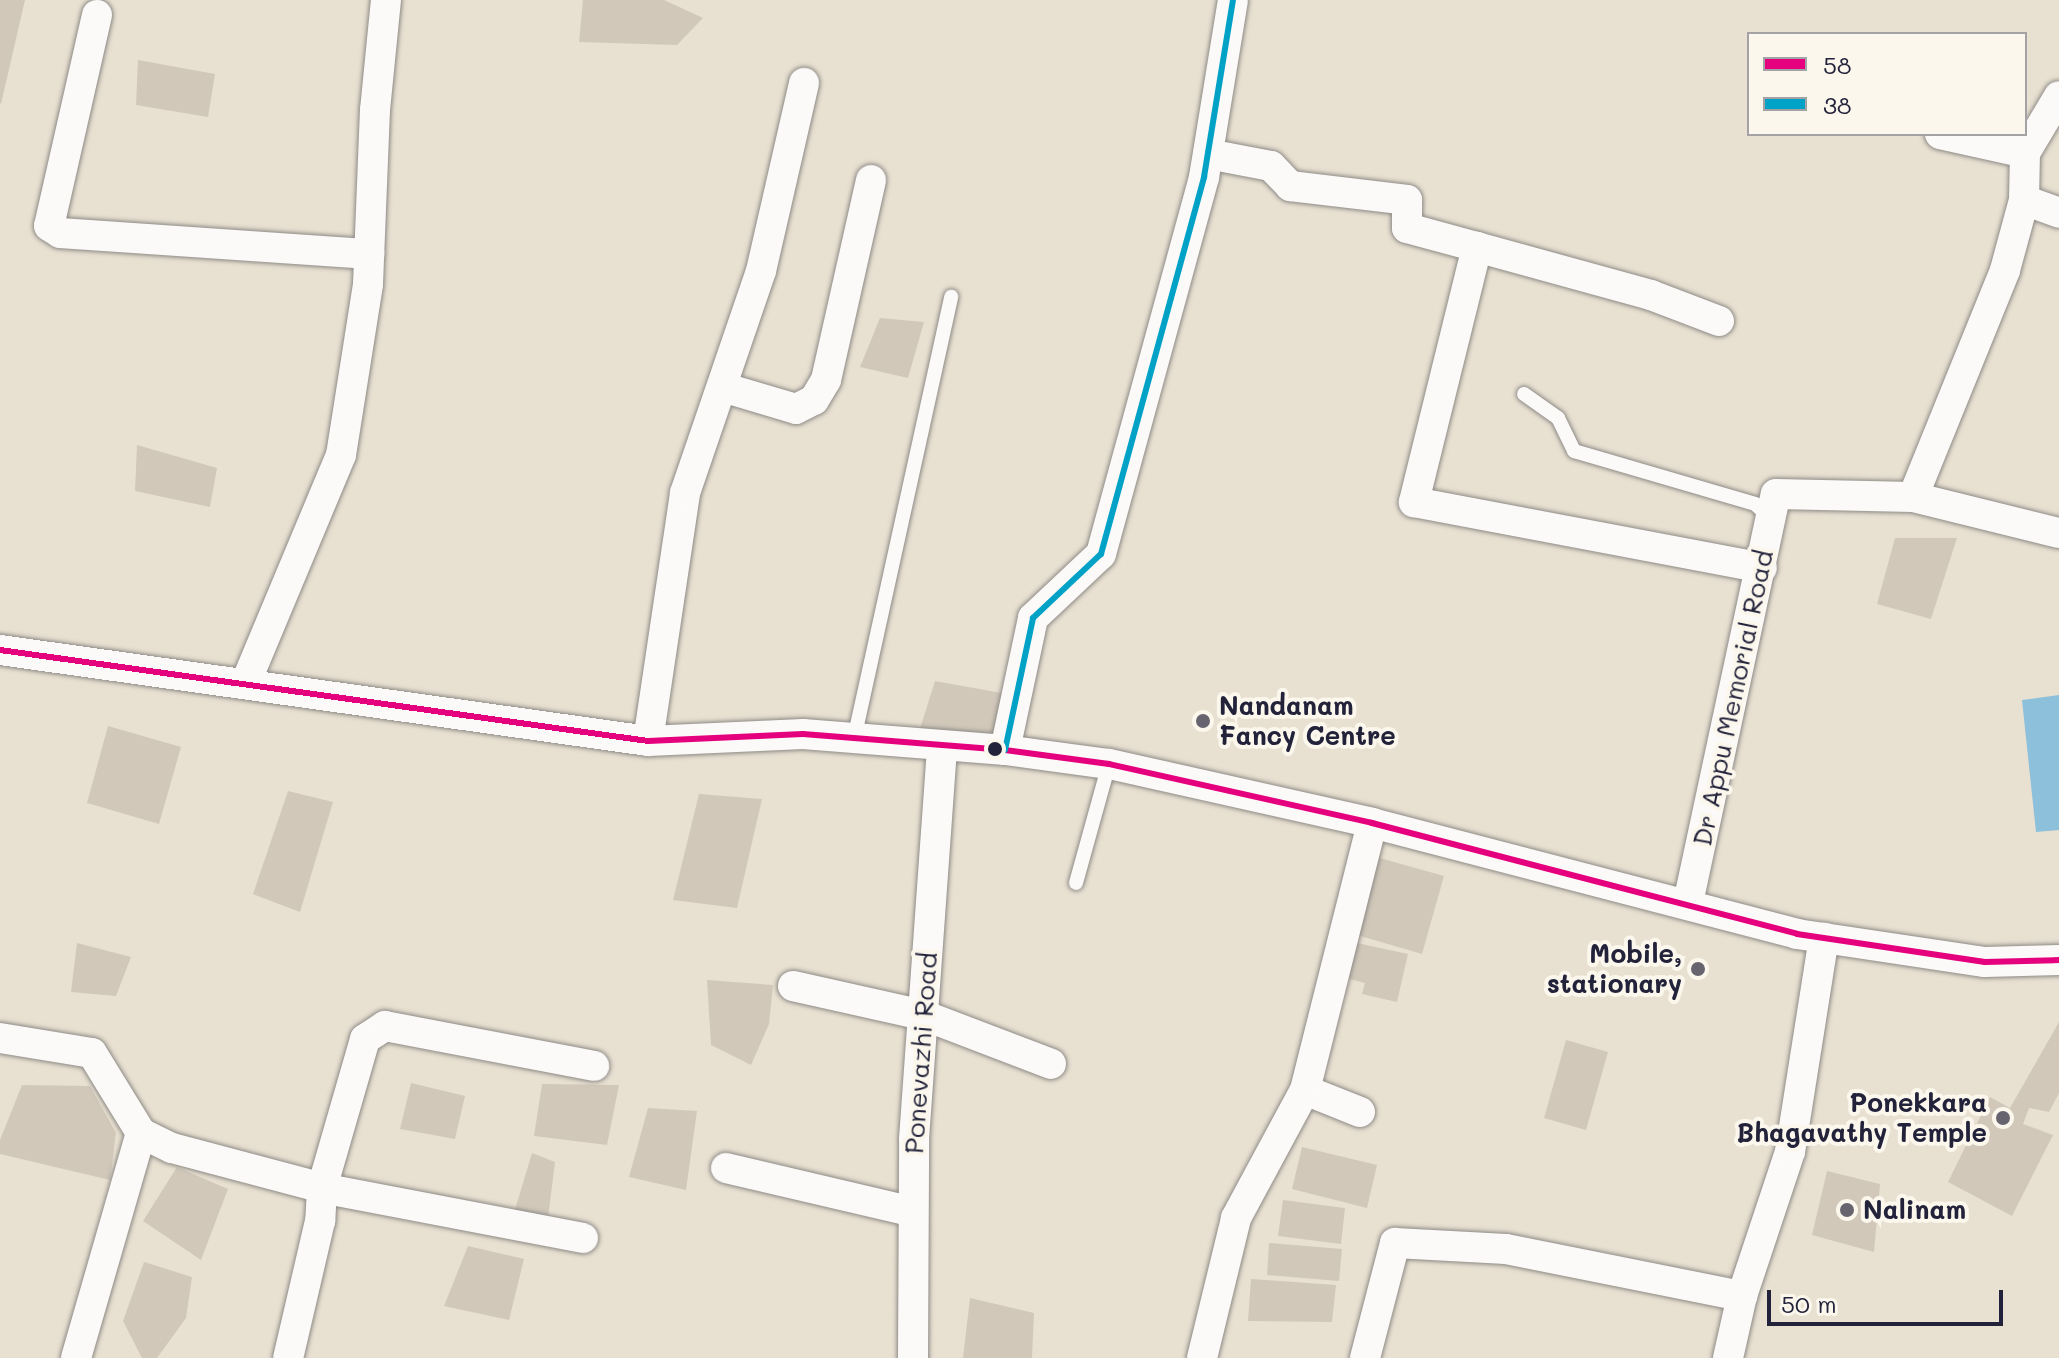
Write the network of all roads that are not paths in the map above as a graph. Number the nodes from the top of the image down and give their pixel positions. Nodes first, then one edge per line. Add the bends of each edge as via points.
1 (386, 0) edge
2 (1233, 0) edge
3 (97, 15) dead end
4 (804, 83) dead end
5 (2059, 96) edge
6 (1949, 136) edge
7 (2025, 153) junction
8 (1208, 154) junction
9 (871, 180) dead end
10 (2024, 200) junction
11 (2059, 213) edge
12 (1477, 247) junction
13 (369, 254) junction
14 (951, 297) dead end
15 (1719, 321) dead end
16 (722, 387) junction
17 (1524, 394) dead end
18 (1913, 497) junction
19 (1774, 507) junction
20 (2059, 533) edge
21 (1762, 568) junction
22 (0, 650) edge
23 (246, 682) junction
24 (854, 739) junction
25 (648, 741) junction
26 (942, 748) junction
27 (1005, 750) junction
28 (1109, 764) junction
29 (1372, 823) junction
30 (1076, 883) dead end
31 (1688, 903) junction
32 (1824, 938) junction
33 (2059, 960) edge
34 (793, 986) dead end
35 (923, 1015) junction
36 (0, 1038) edge
37 (1051, 1064) dead end
38 (594, 1066) dead end
39 (1305, 1090) junction
40 (1360, 1112) dead end
41 (141, 1133) junction
42 (726, 1168) dead end
43 (322, 1188) junction
44 (913, 1212) junction
45 (583, 1238) dead end
46 (1742, 1296) junction
47 (76, 1358) edge
48 (288, 1358) edge
49 (913, 1358) edge
50 (1202, 1358) edge
51 (1365, 1358) edge
52 (1728, 1358) edge

1 - 13 street
2 - 8 street
3 - 13 street via 49,226 60,233
4 - 16 street via 761,271
5 - 7 street
6 - 7 street
7 - 10 street
8 - 12 street via 1271,166 1290,186 1407,200 1407,228
8 - 27 street via 1101,554 1033,618
9 - 16 street via 826,380 814,400 796,409
10 - 11 street
10 - 18 street via 2005,270
12 - 15 street via 1651,295
12 - 21 street via 1414,502
13 - 23 street via 358,370 341,455
14 - 24 lane
16 - 25 street via 685,493
17 - 19 lane via 1558,418 1574,451
18 - 19 street
18 - 20 street
19 - 21 street, Dr Appu Memorial Road
21 - 31 street, Dr Appu Memorial Road
22 - 23 street
23 - 25 street
24 - 25 street via 803,734
24 - 26 street
26 - 27 street
26 - 35 street, Ponevazhi Road
27 - 28 street
28 - 29 street
28 - 30 lane
29 - 31 street
29 - 39 street
31 - 32 street
32 - 33 street via 1985,962
32 - 46 street via 1790,1152
34 - 35 street
35 - 37 street
35 - 44 street, Ponevazhi Road
36 - 41 street via 92,1053
38 - 43 street via 385,1026 365,1039
39 - 40 street
39 - 50 street via 1236,1218
41 - 43 street via 172,1148
41 - 47 street
42 - 44 street
43 - 45 street
43 - 48 street via 320,1221
44 - 49 street, Ponevazhi Road
46 - 51 street via 1506,1249 1395,1243
46 - 52 street

